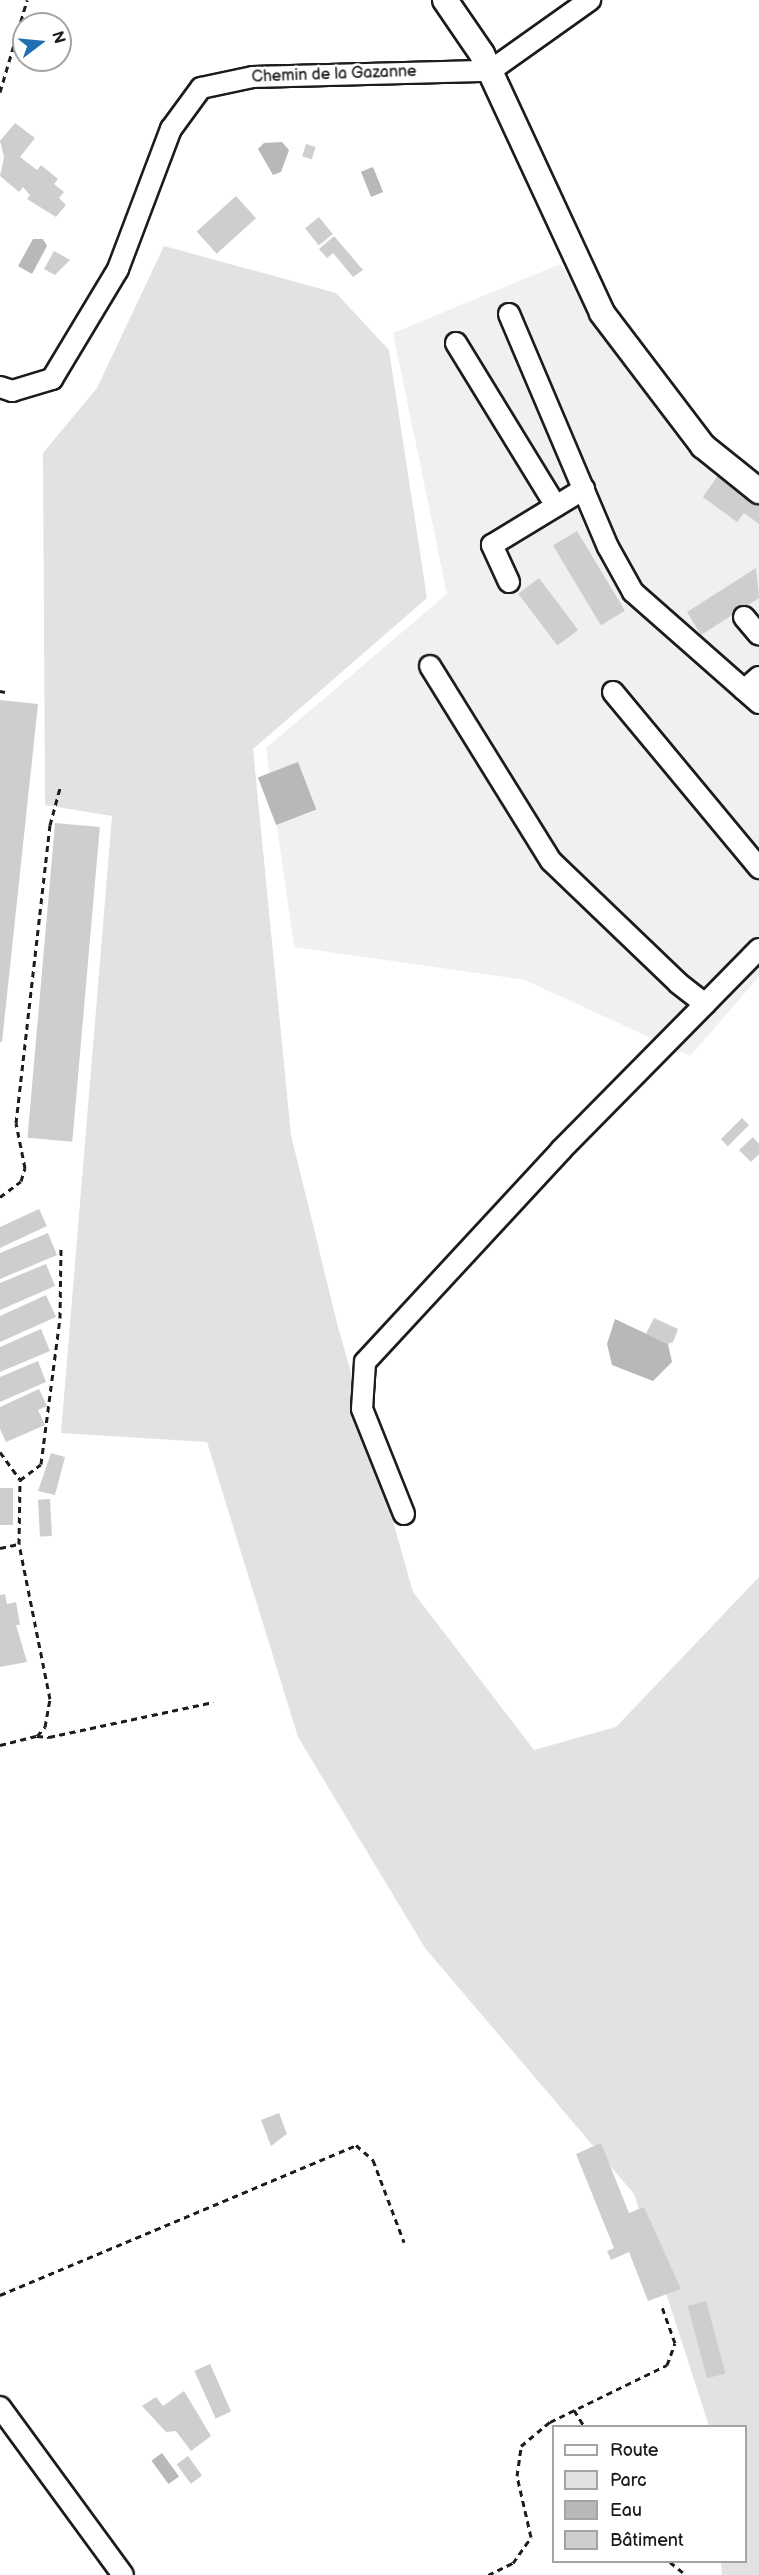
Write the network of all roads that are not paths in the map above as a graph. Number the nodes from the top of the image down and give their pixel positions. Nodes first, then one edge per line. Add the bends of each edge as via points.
1 (445, 0) edge
2 (590, 0) edge
3 (490, 72) junction
4 (509, 314) dead end
5 (456, 343) dead end
6 (0, 387) edge
7 (584, 489) junction
8 (759, 491) edge
9 (556, 506) junction
10 (509, 582) dead end
11 (744, 617) dead end
12 (759, 635) edge
13 (430, 666) dead end
14 (759, 676) edge
15 (744, 690) junction
16 (613, 692) dead end
17 (759, 703) edge
18 (759, 868) edge
19 (759, 949) edge
20 (705, 1004) junction
21 (404, 1514) dead end
22 (0, 2408) edge
23 (123, 2575) edge

1 - 3 main road
2 - 3 street
3 - 6 street, Chemin de la Gazanne via 253,77 201,88 171,129 118,269 52,379 12,391
3 - 8 main road via 602,313 703,446
4 - 7 street
5 - 9 street
7 - 9 street
7 - 15 street via 633,592
9 - 10 street via 492,545
11 - 12 street
13 - 20 street via 551,861
14 - 15 street
15 - 17 street
16 - 18 street
19 - 20 street
20 - 21 street via 561,1150 365,1362 362,1409
22 - 23 street

